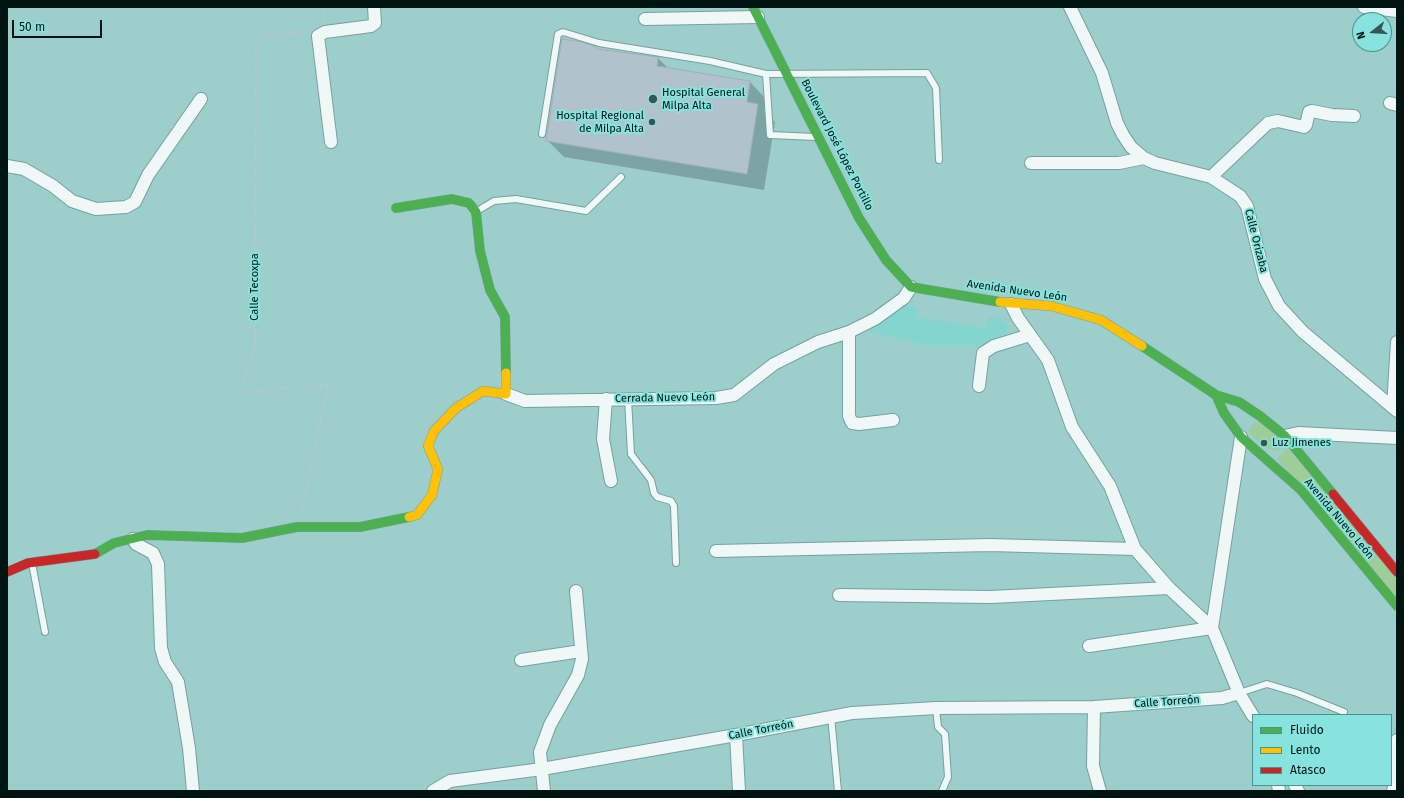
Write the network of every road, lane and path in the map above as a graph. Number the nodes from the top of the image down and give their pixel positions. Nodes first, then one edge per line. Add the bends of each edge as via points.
1 (323, 7) edge
2 (374, 7) edge
3 (1070, 7) edge
4 (1364, 7) edge
5 (1397, 11) edge
6 (756, 12) edge
7 (645, 19) dead end
8 (324, 21) dead end
9 (310, 30) dead end
10 (787, 73) junction
11 (766, 74) junction
12 (201, 99) dead end
13 (1354, 116) dead end
14 (542, 134) dead end
15 (820, 137) junction
16 (331, 142) dead end
17 (1144, 158) junction
18 (939, 160) dead end
19 (1031, 163) dead end
20 (7, 166) edge
21 (621, 177) dead end
22 (1212, 177) junction
23 (396, 208) dead end
24 (476, 212) junction
25 (911, 287) junction
26 (1011, 304) junction
27 (849, 332) junction
28 (1030, 334) junction
29 (1397, 342) edge
30 (979, 386) dead end
31 (506, 394) junction
32 (1216, 395) junction
33 (606, 399) junction
34 (628, 399) junction
35 (1395, 409) edge
36 (1260, 416) junction
37 (893, 420) dead end
38 (1241, 437) junction
39 (1397, 438) edge
40 (1285, 441) junction
41 (1277, 456) dead end
42 (1263, 457) junction
43 (611, 481) dead end
44 (297, 527) junction
45 (133, 539) junction
46 (1135, 549) junction
47 (716, 551) dead end
48 (32, 562) junction
49 (676, 563) dead end
50 (7, 572) edge
51 (1397, 572) edge
52 (1169, 588) junction
53 (576, 591) dead end
54 (838, 594) dead end
55 (1397, 606) edge
56 (1212, 628) junction
57 (45, 632) dead end
58 (1088, 646) dead end
59 (581, 651) junction
60 (521, 660) dead end
61 (1239, 693) junction
62 (1094, 707) junction
63 (936, 708) junction
64 (1344, 712) dead end
65 (1252, 714) edge
66 (831, 716) junction
67 (736, 735) junction
68 (1397, 740) edge
69 (542, 769) junction
70 (193, 791) edge
71 (433, 791) edge
72 (544, 791) edge
73 (738, 791) edge
74 (838, 791) edge
75 (942, 791) edge
76 (1100, 791) edge
77 (1393, 791) edge

1 - 8 path
2 - 16 street via 375,23 371,26 325,32 318,36
3 - 17 street, Calle Orizaba via 1102,73 1123,135 1131,147
4 - 5 street
6 - 7 street
6 - 10 main road, Boulevard José López Portillo
9 - 44 path, Calle Tecoxpa via 256,38 255,346 241,392 328,385
10 - 11 lane
10 - 15 main road, Boulevard José López Portillo
10 - 18 lane via 927,73 936,88
11 - 14 lane via 710,61 599,43 563,32 558,34
11 - 15 lane via 770,135
12 - 20 street via 148,175 135,202 126,207 96,209 72,201 24,168
13 - 22 street via 1312,111 1309,112 1304,127 1278,121 1268,123
15 - 25 main road, Boulevard José López Portillo via 860,218 886,260
17 - 19 street via 1119,163
17 - 22 street, Calle Orizaba
21 - 24 lane via 586,211 516,199 494,201
22 - 35 street, Calle Orizaba via 1231,188 1248,206 1265,279 1279,306 1303,332
23 - 24 main road via 452,200 469,204
24 - 31 main road via 480,251 490,290 505,317
25 - 26 main road, Avenida Nuevo León
25 - 27 street, Cerrada Nuevo León via 904,298 875,319
26 - 28 street
26 - 32 main road, Avenida Nuevo León via 1051,306 1101,320
27 - 34 street, Cerrada Nuevo León via 818,342 774,364 734,395 716,398
27 - 37 street via 849,416 852,422 859,424
28 - 30 street via 994,346 983,353
28 - 46 street via 1048,360 1072,427 1110,486
29 - 35 street
31 - 33 street, Cerrada Nuevo León via 525,401
31 - 44 main road via 483,391 456,408 434,431 428,446 438,469 432,495 417,515 360,527
32 - 36 main road, Avenida Nuevo León via 1239,402
32 - 38 main road, Avenida Nuevo León via 1224,413
33 - 34 street, Cerrada Nuevo León
33 - 43 street via 603,440
34 - 49 lane via 631,454 651,480 657,497 671,501 674,506
36 - 38 main road via 1246,423
36 - 40 main road, Avenida Nuevo León
38 - 42 main road, Avenida Nuevo León
38 - 56 street
39 - 40 street via 1298,433
40 - 51 main road, Avenida Nuevo León
41 - 42 main road
42 - 55 main road, Avenida Nuevo León via 1301,490
44 - 45 main road via 242,538 147,536
45 - 48 main road via 114,544 96,554
45 - 70 street via 136,544 154,553 158,564 161,648 165,662 178,682
46 - 47 street via 990,545
46 - 52 street
48 - 50 main road
48 - 57 lane
52 - 54 street via 991,597
52 - 56 street
53 - 59 street
56 - 58 street
56 - 61 street
59 - 60 street
59 - 69 street via 578,675 550,725 540,752
61 - 62 street, Calle Torreón via 1222,698
61 - 64 lane via 1267,684
61 - 65 street
62 - 63 street, Calle Torreón
62 - 76 street via 1093,766
63 - 66 street, Calle Torreón
63 - 75 lane via 938,727 945,734 948,777
66 - 67 street, Calle Torreón
66 - 74 lane
67 - 69 street, Calle Torreón
67 - 73 street
68 - 77 street
69 - 71 street, Calle Torreón via 450,782
69 - 72 street

